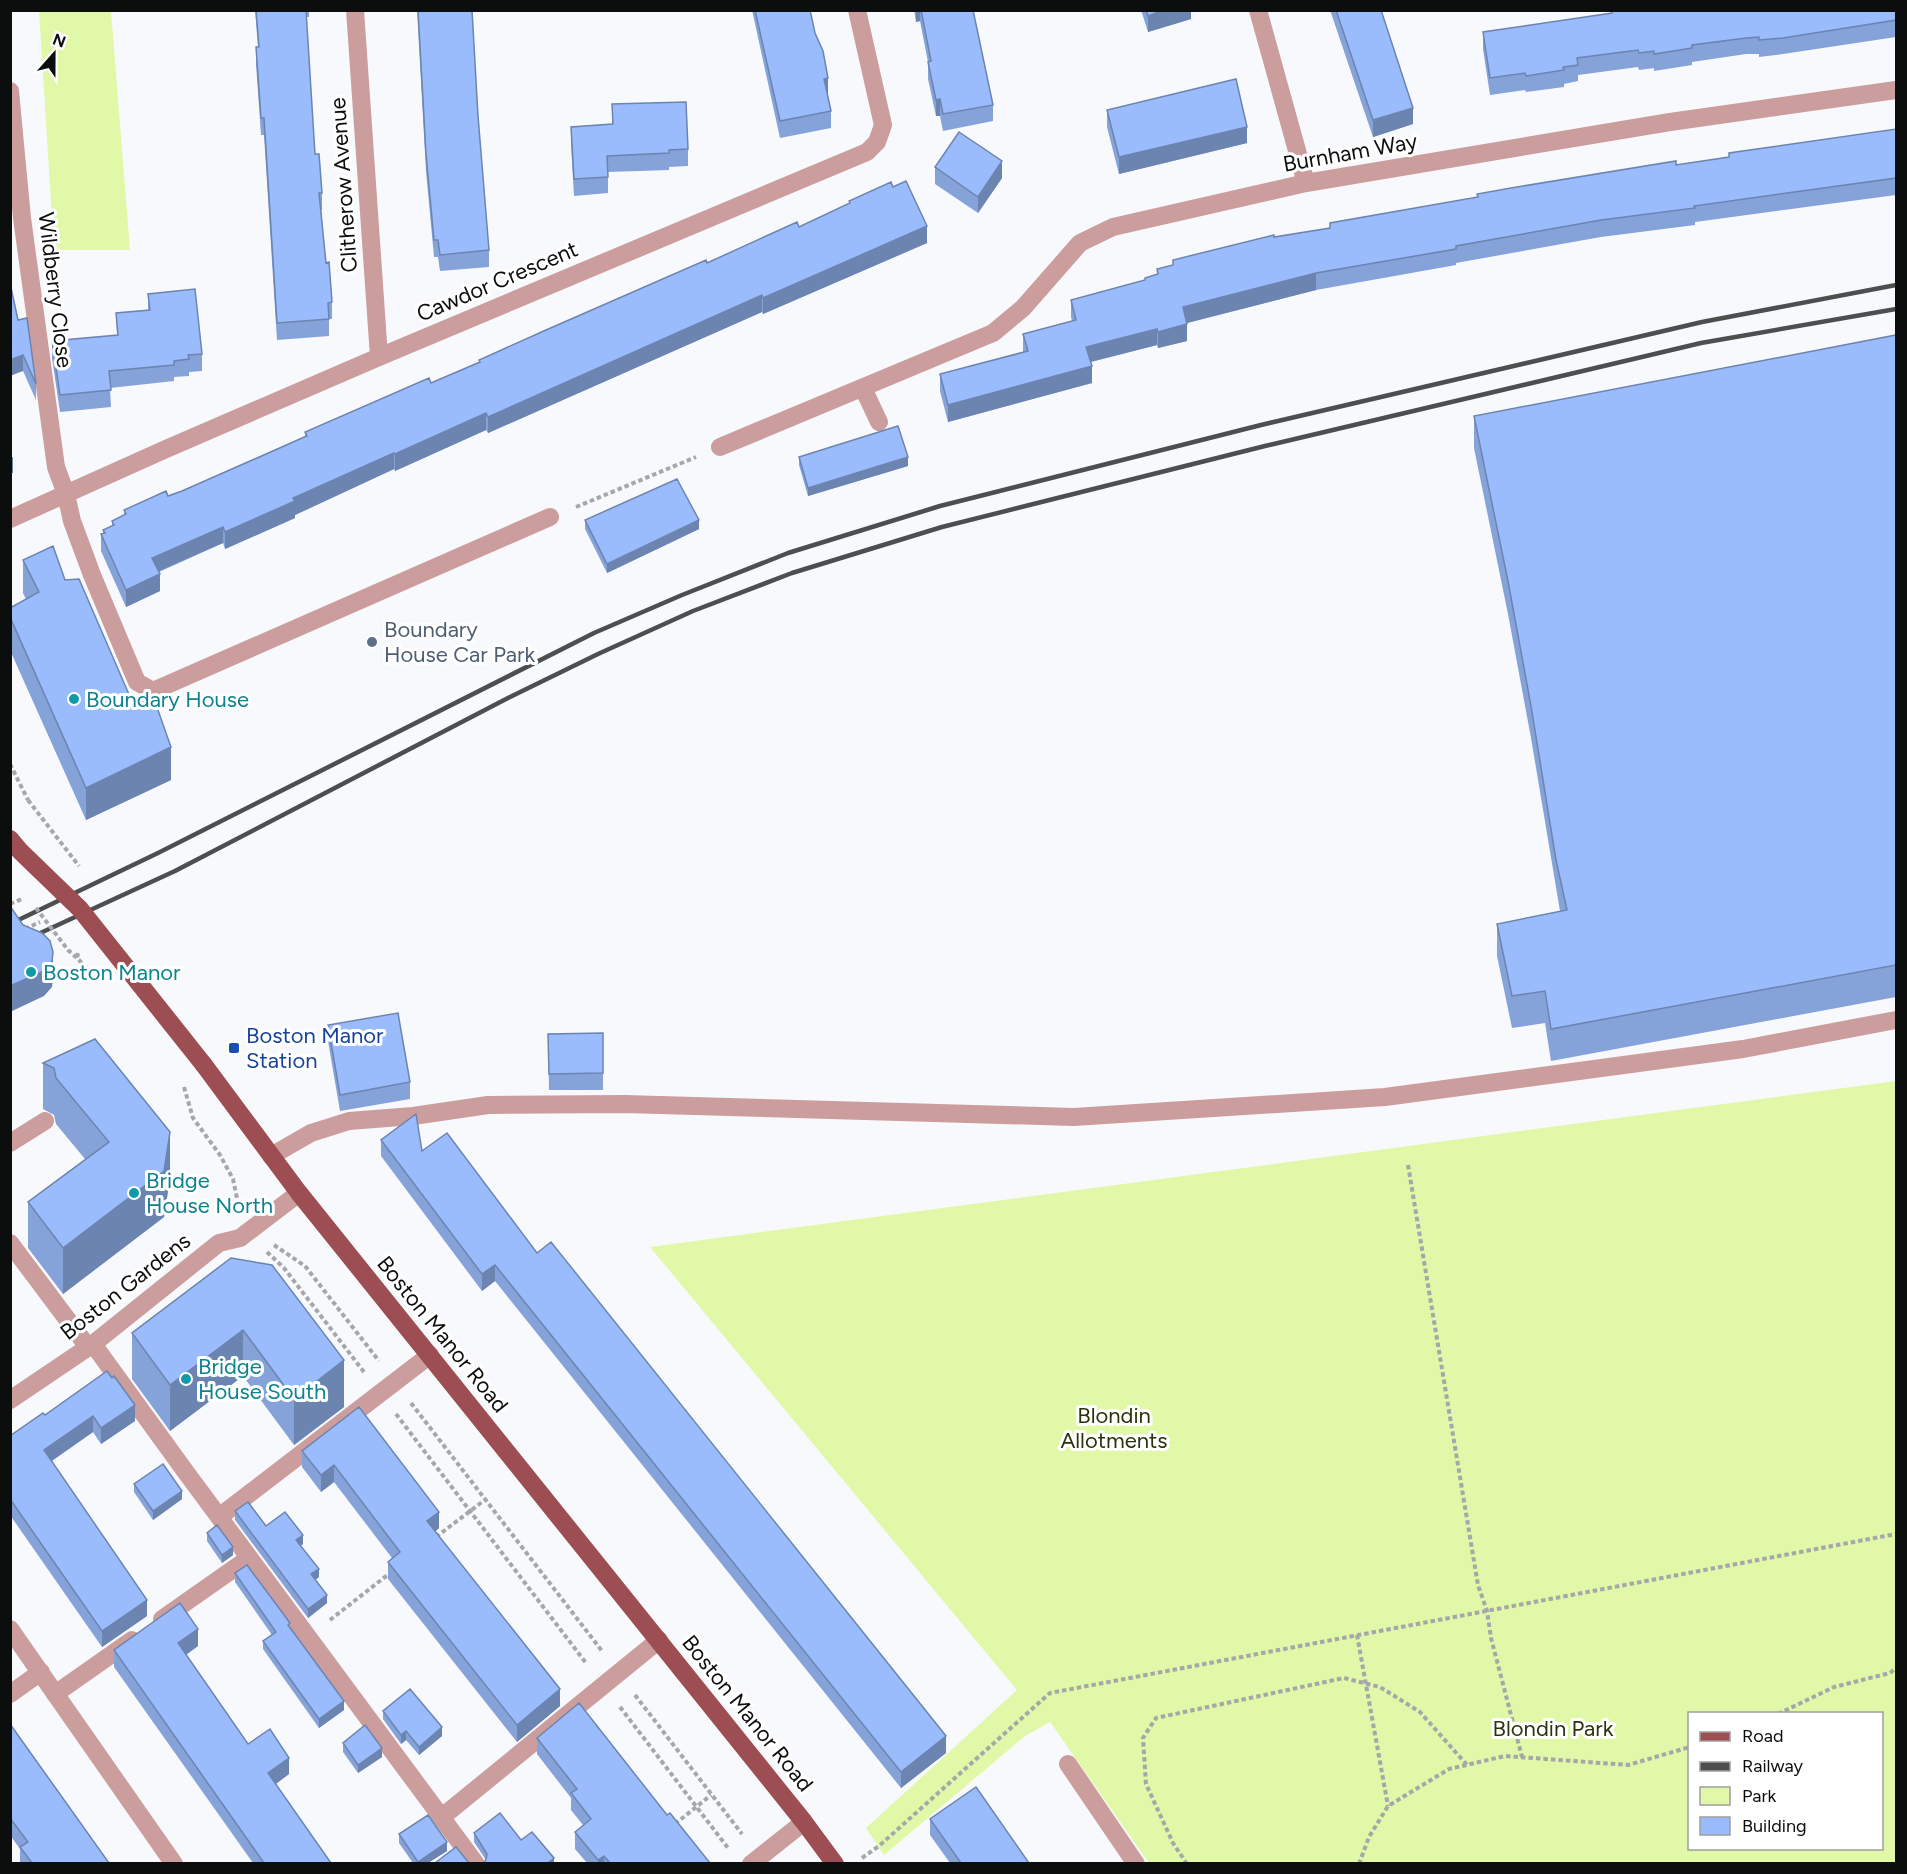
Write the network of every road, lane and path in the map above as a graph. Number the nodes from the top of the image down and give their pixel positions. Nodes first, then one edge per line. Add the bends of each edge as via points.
1 (355, 10) edge
2 (857, 10) edge
3 (1258, 10) edge
4 (1896, 90) edge
5 (10, 91) edge
6 (1306, 183) junction
7 (379, 357) junction
8 (863, 388) junction
9 (879, 422) dead end
10 (720, 447) joint
11 (66, 494) junction
12 (550, 517) joint
13 (10, 519) edge
14 (10, 764) edge
15 (10, 839) edge
16 (79, 866) dead end
17 (22, 899) dead end
18 (10, 904) edge
19 (40, 922) dead end
20 (51, 927) dead end
21 (21, 930) edge
22 (77, 958) dead end
23 (1896, 1020) edge
24 (181, 1079) dead end
25 (45, 1121) dead end
26 (10, 1143) edge
27 (271, 1156) junction
28 (1408, 1165) dead end
29 (298, 1192) junction
30 (243, 1209) dead end
31 (10, 1243) edge
32 (276, 1246) dead end
33 (262, 1247) dead end
34 (91, 1346) junction
35 (429, 1355) junction
36 (395, 1382) junction
37 (380, 1393) junction
38 (10, 1400) edge
39 (486, 1499) junction
40 (470, 1511) junction
41 (219, 1517) junction
42 (1896, 1534) edge
43 (434, 1539) edge
44 (249, 1558) junction
45 (398, 1567) edge
46 (1487, 1611) junction
47 (10, 1629) edge
48 (1357, 1635) junction
49 (308, 1638) junction
50 (658, 1640) junction
51 (1896, 1668) edge
52 (41, 1672) junction
53 (619, 1673) junction
54 (1366, 1684) junction
55 (603, 1685) junction
56 (10, 1694) edge
57 (55, 1694) junction
58 (1780, 1712) edge
59 (1688, 1747) edge
60 (1522, 1757) junction
61 (1068, 1764) dead end
62 (1467, 1765) junction
63 (711, 1795) junction
64 (1388, 1806) junction
65 (697, 1807) junction
66 (442, 1816) junction
67 (804, 1822) junction
68 (670, 1828) edge
69 (734, 1855) dead end
70 (756, 1860) edge
71 (174, 1863) edge
72 (476, 1863) edge
73 (835, 1863) edge
74 (855, 1863) edge
75 (1136, 1863) edge
76 (1187, 1863) edge
77 (1359, 1863) edge

1 - 7 street, Clitherow Avenue
2 - 7 street, Cawdor Crescent via 883,125 877,142 867,152
3 - 6 street
4 - 6 street, Burnham Way via 1670,122
5 - 11 street, Wildberry Close via 40,359 56,467
6 - 8 street, Burnham Way via 1113,227 1080,243 1023,308 993,333
7 - 11 street, Cawdor Crescent
8 - 9 street
8 - 10 street, Burnham Way
10 - 12 path
11 - 12 street, Wildberry Close via 92,575 137,682 153,691
11 - 13 street, Cawdor Crescent
14 - 16 path, bridge via 28,800
15 - 27 main road, Boston Manor Road, bridge via 80,909
17 - 18 path
19 - 21 path
20 - 22 path, bridge
23 - 27 street via 1743,1049 1385,1096 1074,1117 625,1104 488,1105 349,1121 311,1133
24 - 30 path via 192,1118 220,1155
25 - 26 street
27 - 29 main road, Boston Manor Road
28 - 46 path via 1478,1585
29 - 34 street, Boston Gardens via 240,1238 219,1243
29 - 35 main road, Boston Manor Road
31 - 34 street
32 - 36 path via 305,1266
33 - 37 path via 284,1268
34 - 38 street, Boston Gardens
34 - 41 street
35 - 36 street
35 - 50 main road, Boston Manor Road
36 - 37 street
36 - 39 path
37 - 40 path
37 - 41 street
39 - 40 path
39 - 53 path
40 - 43 path
40 - 55 path
41 - 44 street
42 - 46 path
44 - 49 street
44 - 57 street
45 - 49 path
46 - 48 path
46 - 60 path
47 - 52 street
48 - 54 path
48 - 74 path via 1050,1693
49 - 66 street
50 - 53 street
50 - 67 main road, Boston Manor Road
51 - 58 path via 1890,1673 1834,1687
52 - 56 street
52 - 57 street
53 - 55 street
53 - 63 path
54 - 62 path via 1380,1687 1420,1712
54 - 64 path
54 - 76 path via 1344,1678 1156,1718 1143,1738 1146,1784 1173,1843
55 - 65 path
55 - 66 street
57 - 71 street
59 - 60 path via 1628,1765
60 - 62 path via 1505,1756
61 - 75 street
62 - 64 path via 1449,1769
63 - 65 path
63 - 70 path
64 - 77 path via 1368,1837
65 - 68 path
65 - 69 path
66 - 72 street
67 - 70 street
67 - 73 main road, Boston Manor Road

